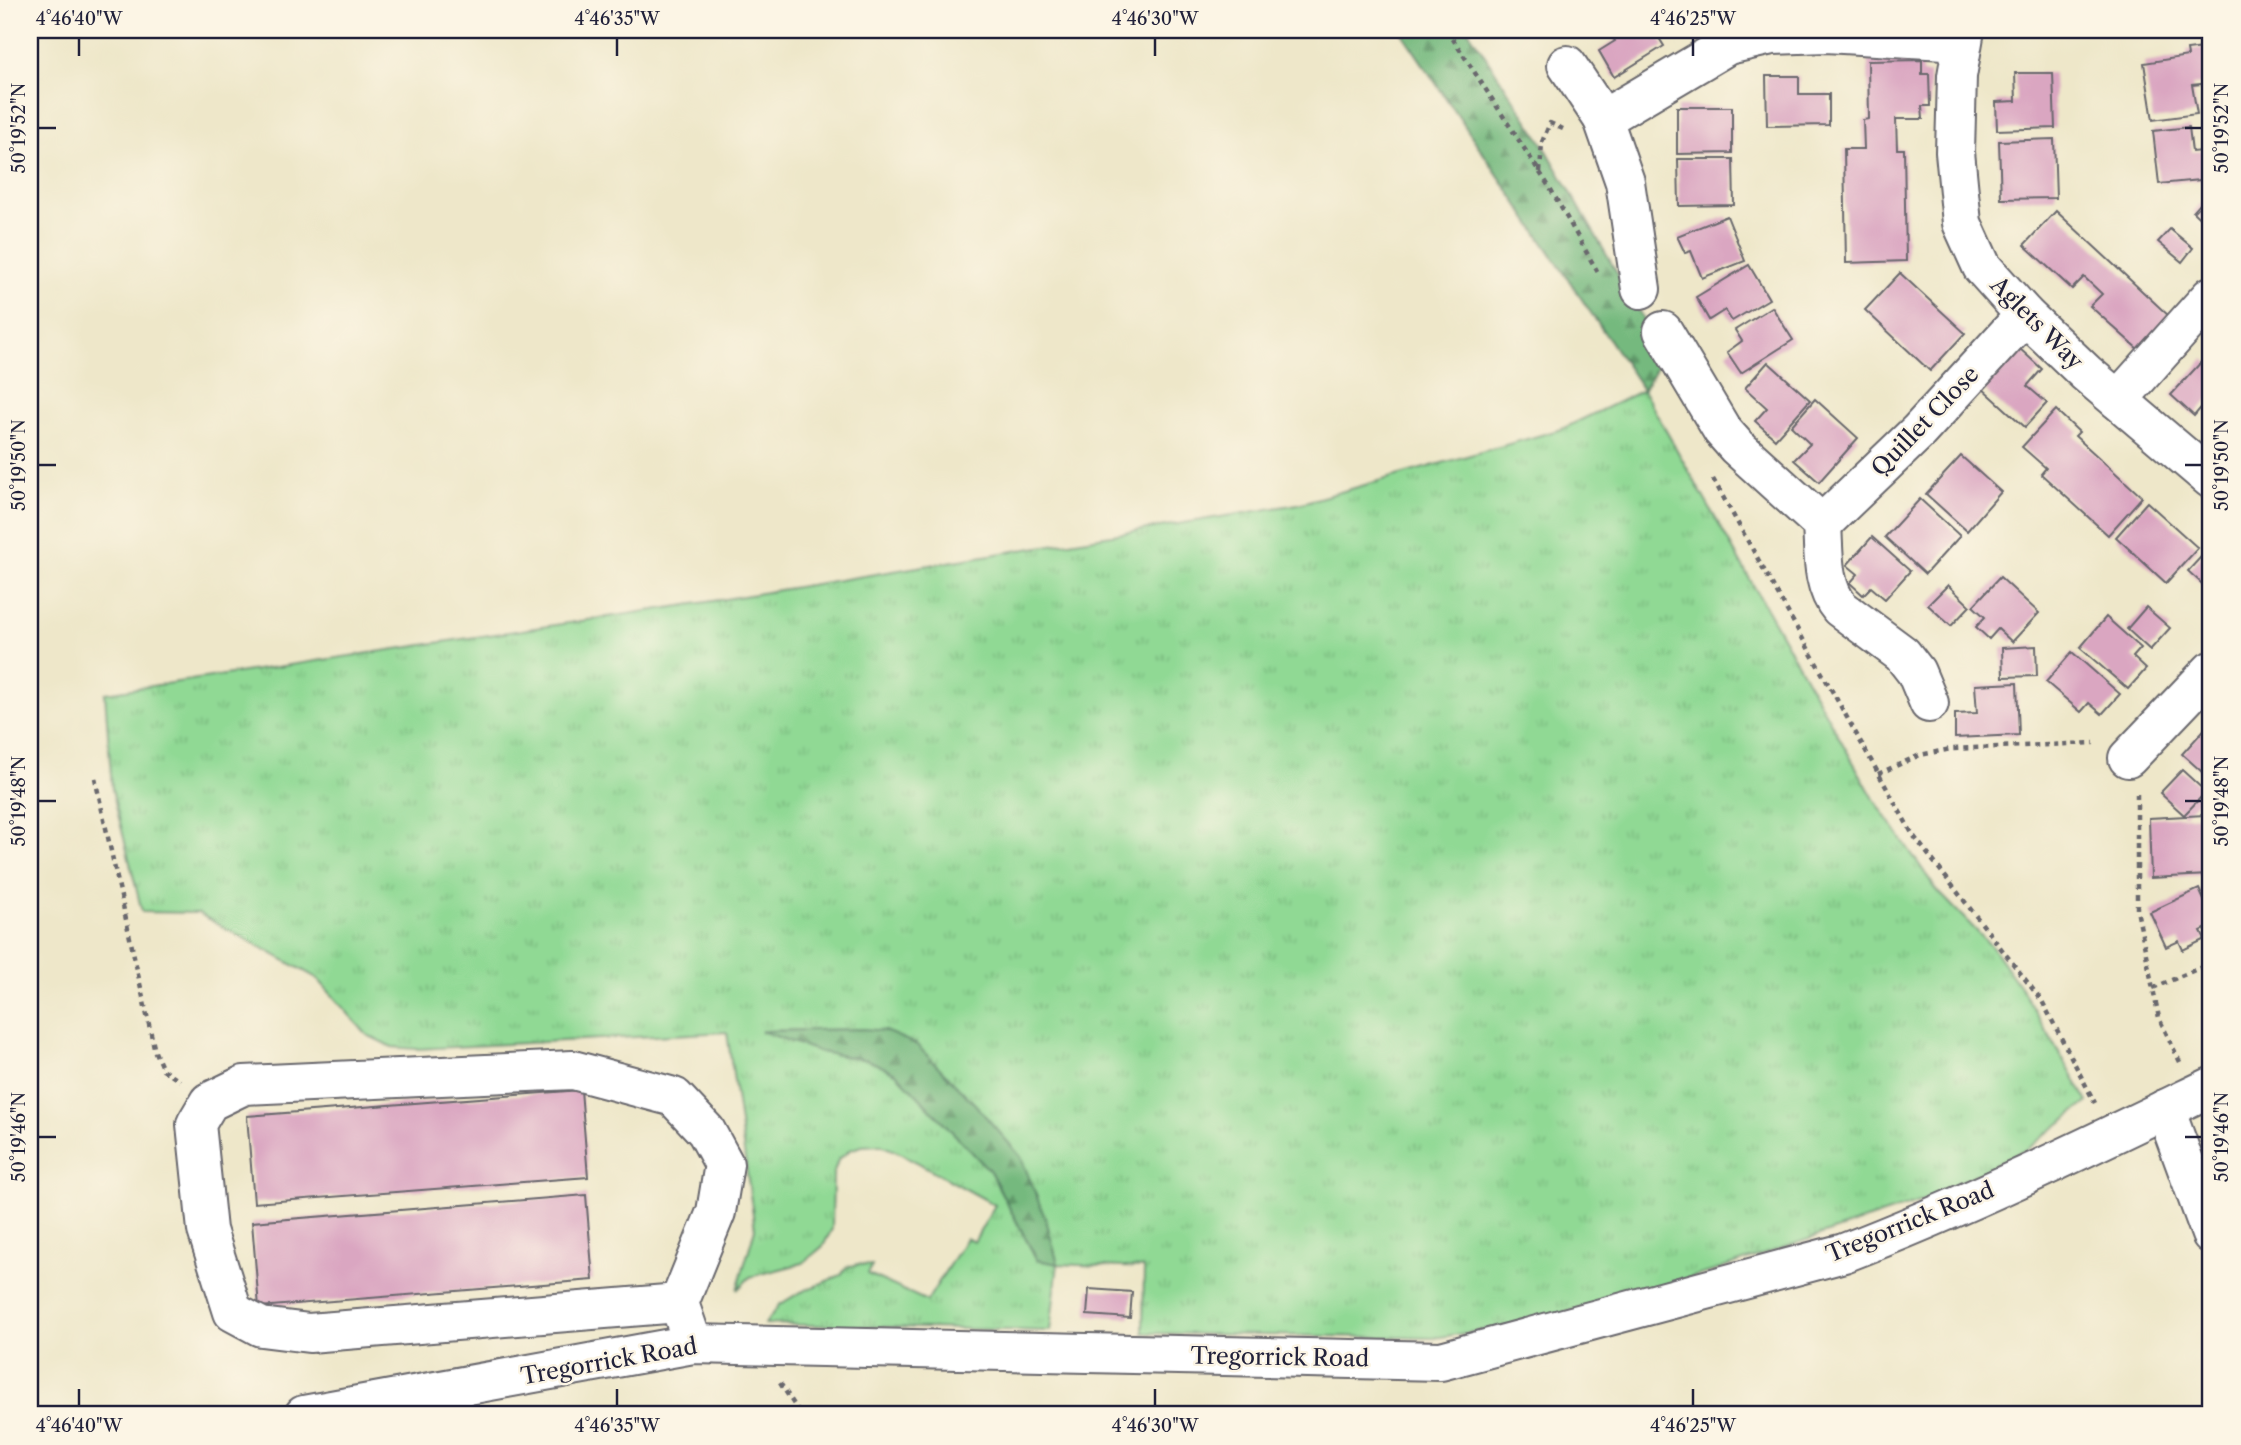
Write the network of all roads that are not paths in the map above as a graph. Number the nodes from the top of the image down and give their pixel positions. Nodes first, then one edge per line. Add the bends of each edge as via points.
1 (1964, 35) edge
2 (1567, 65) dead end
3 (1603, 119) junction
4 (1642, 289) dead end
5 (2211, 296) edge
6 (2025, 315) junction
7 (1663, 331) dead end
8 (2118, 400) junction
9 (2211, 479) edge
10 (1822, 524) junction
11 (2211, 671) edge
12 (1928, 703) dead end
13 (2129, 758) road end
14 (2191, 1097) edge
15 (2211, 1234) edge
16 (678, 1303) junction
17 (693, 1344) junction
18 (304, 1415) edge

1 - 3 street via 1772,35 1728,45
1 - 6 street, Aglets Way via 1957,76 1955,152 1962,223 1982,267
2 - 3 street
3 - 4 street via 1625,182
5 - 8 street
6 - 8 street, Aglets Way
6 - 10 street, Quillet Close via 1918,432
7 - 10 street via 1722,430
8 - 9 street, Aglets Way
10 - 12 street via 1826,582 1833,600 1910,662
11 - 13 street
14 - 15 street
14 - 17 street, Tregorrick Road via 1844,1253 1441,1361
16 - 16 street via 309,1334 261,1327 233,1312 207,1230 196,1124 209,1102 244,1085 573,1070 674,1097 706,1131 724,1164 716,1212
16 - 17 street
17 - 18 street, Tregorrick Road

